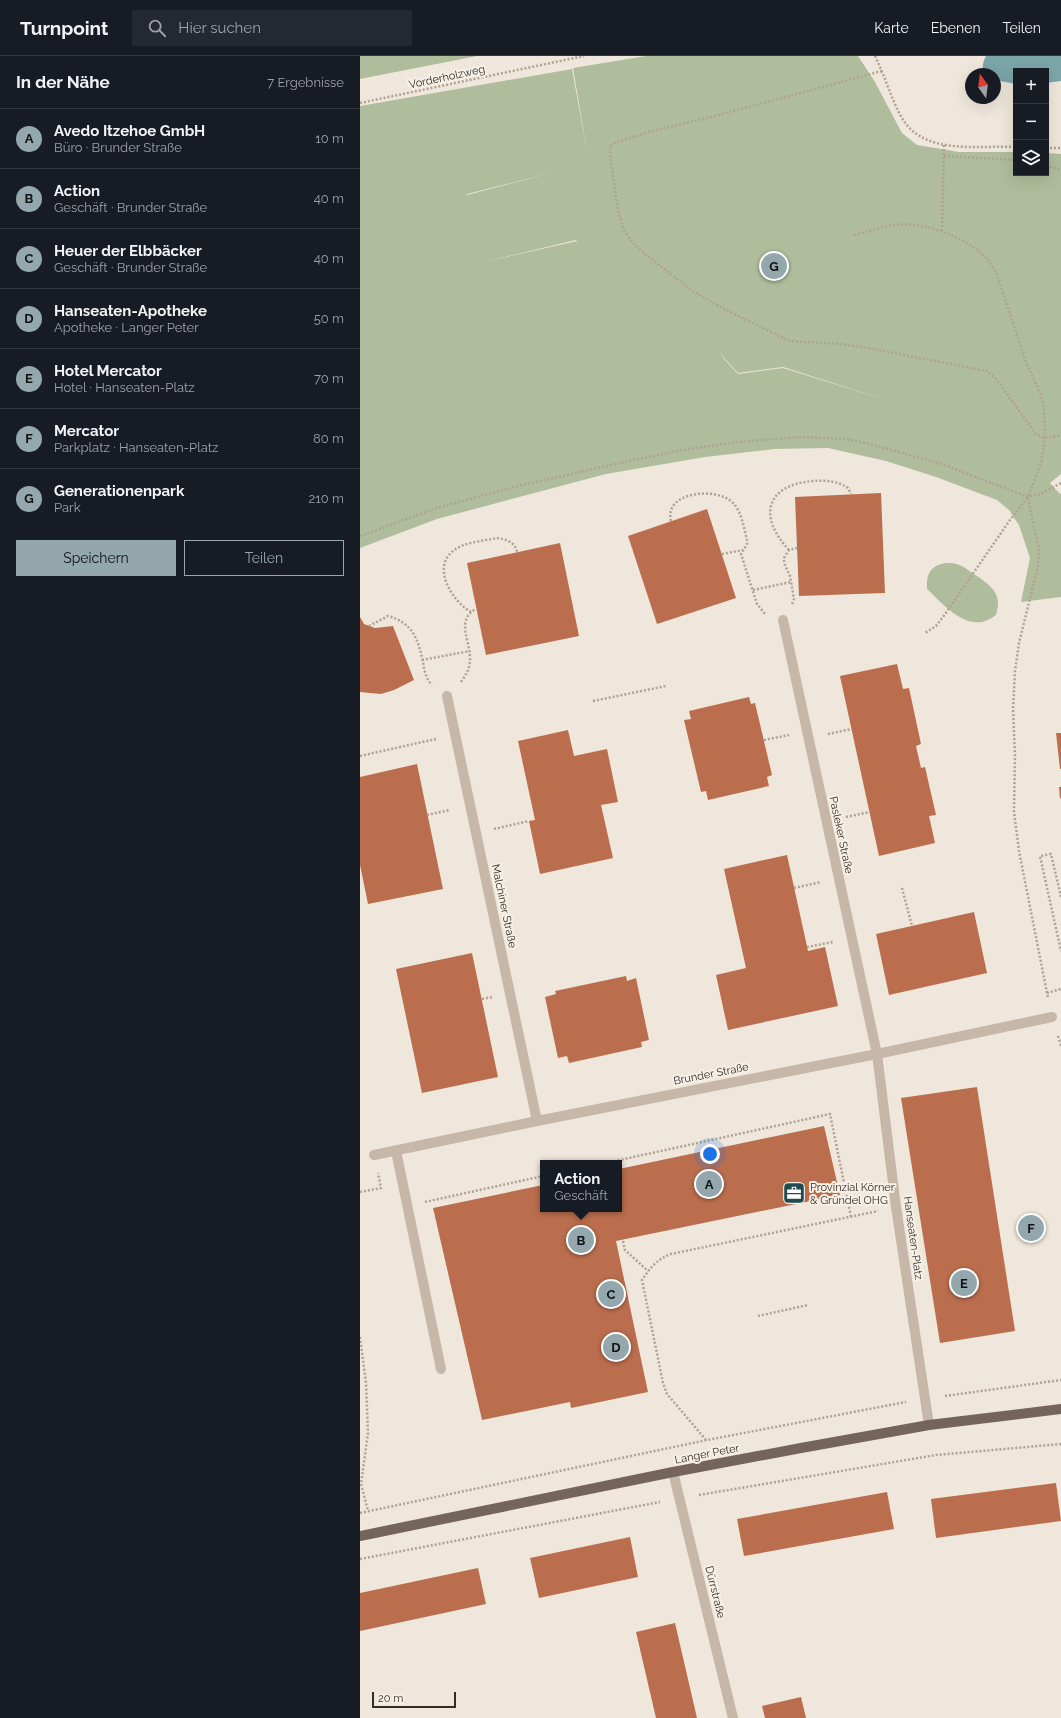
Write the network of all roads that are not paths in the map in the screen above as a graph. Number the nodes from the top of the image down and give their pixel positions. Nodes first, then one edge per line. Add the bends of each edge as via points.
1 (783, 620) road end
2 (447, 696) road end
3 (1052, 1017) road end
4 (877, 1054) junction
5 (537, 1120) junction
6 (396, 1151) junction
7 (374, 1156) road end
8 (440, 1370) dead end
9 (1061, 1409) edge
10 (929, 1425) junction
11 (673, 1472) junction
12 (360, 1536) edge
13 (733, 1718) edge

1 - 4 street, Pasleker Straße
2 - 5 street, Malchiner Straße
3 - 4 street, Brunder Straße
4 - 5 street, Brunder Straße
4 - 10 street, Hanseaten-Platz via 896,1207
5 - 6 street, Brunder Straße
6 - 7 street, Brunder Straße
6 - 8 street
9 - 10 main road, Langer Peter
10 - 11 main road, Langer Peter
11 - 12 main road, Langer Peter
11 - 13 street, Dürrstraße

